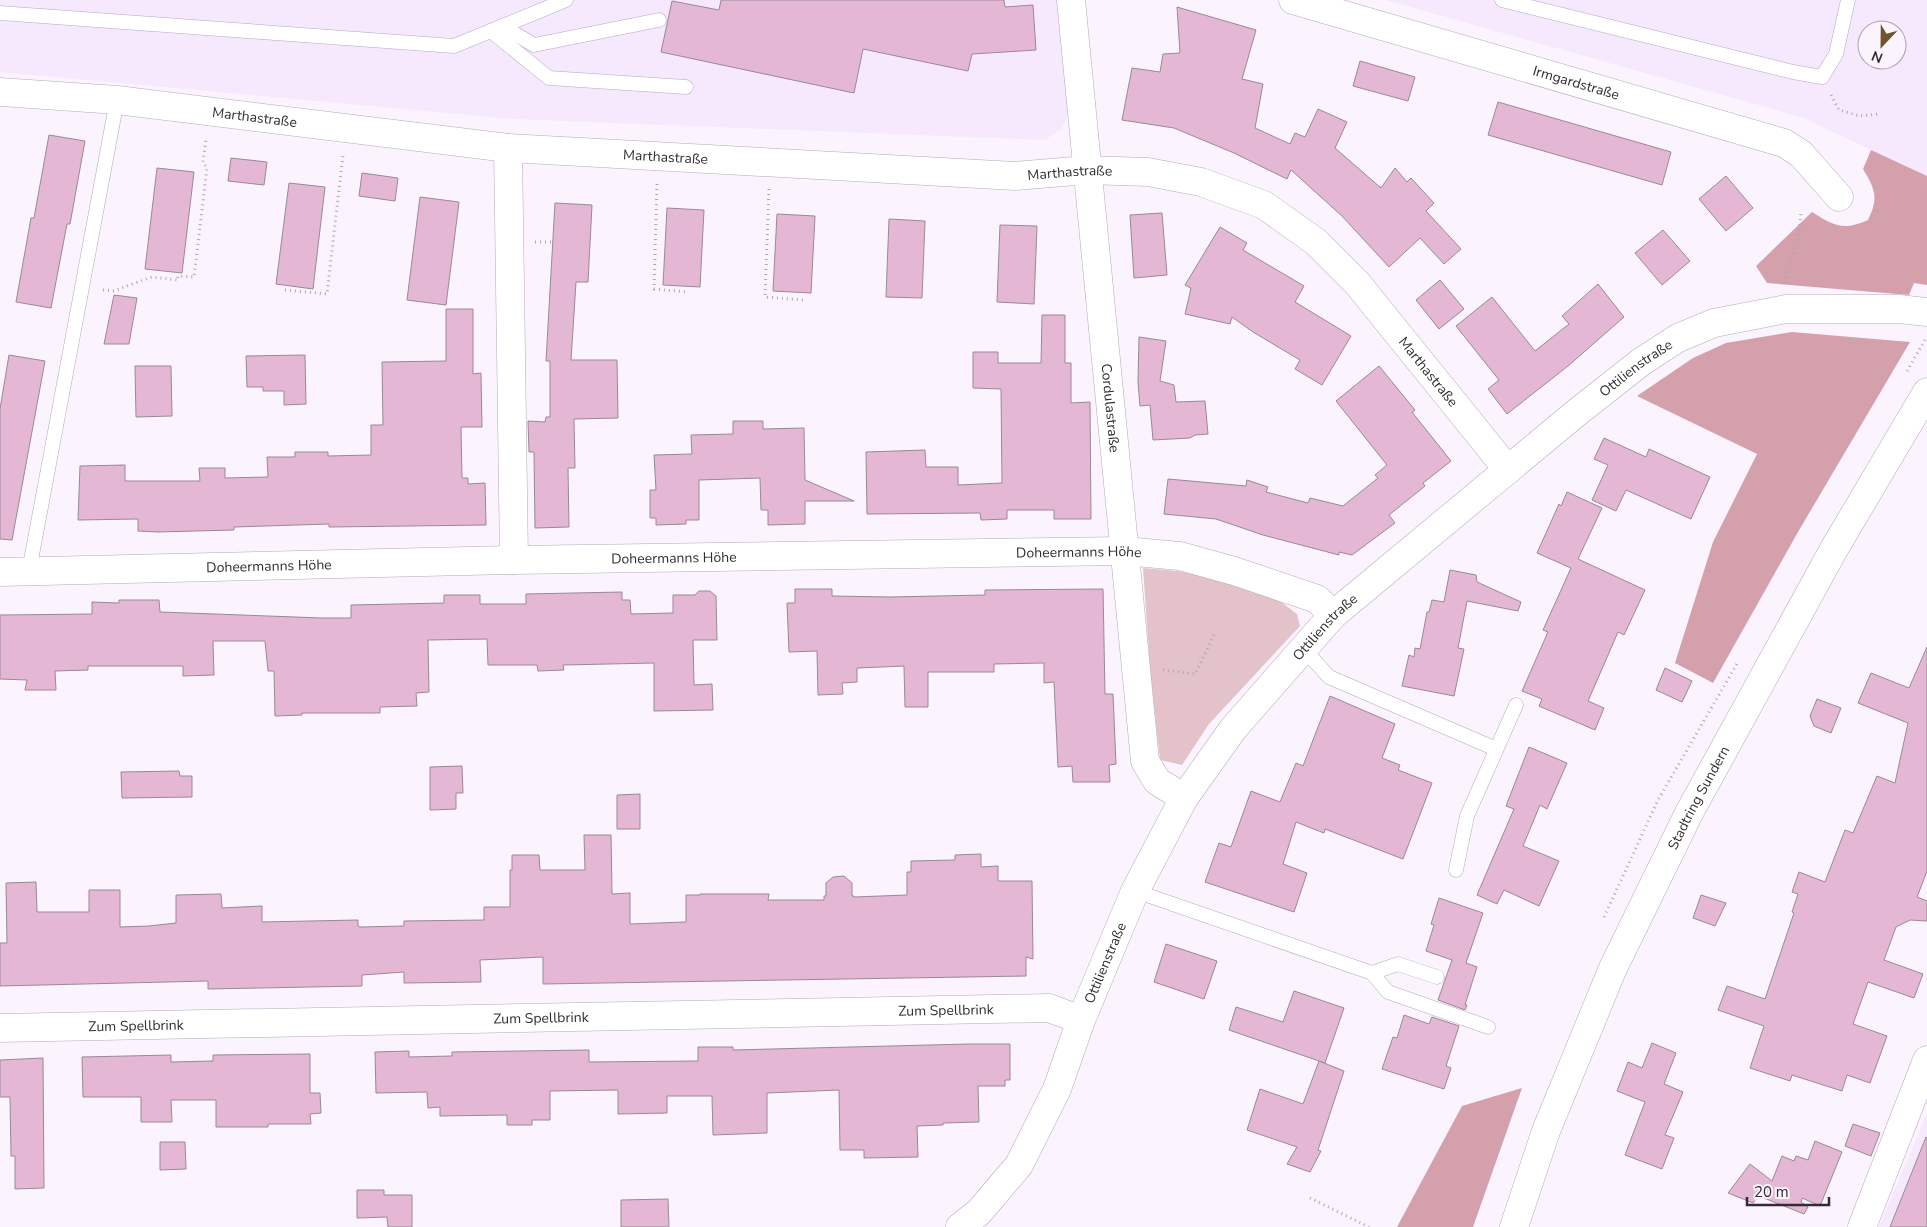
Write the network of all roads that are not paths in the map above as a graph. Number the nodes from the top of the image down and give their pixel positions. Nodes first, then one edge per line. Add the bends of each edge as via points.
1 (566, 0) edge
2 (1071, 0) edge
3 (1293, 0) edge
4 (1502, 0) edge
5 (1848, 0) edge
6 (0, 13) edge
7 (659, 20) dead end
8 (496, 29) junction
9 (686, 87) dead end
10 (0, 92) edge
11 (117, 100) junction
12 (508, 148) junction
13 (1087, 170) junction
14 (1839, 197) dead end
15 (1927, 312) edge
16 (1927, 392) edge
17 (1508, 470) junction
18 (1124, 551) junction
19 (514, 560) junction
20 (30, 571) junction
21 (0, 572) edge
22 (1333, 615) junction
23 (1303, 648) junction
24 (1516, 705) dead end
25 (1496, 749) junction
26 (1184, 798) junction
27 (1456, 870) dead end
28 (1135, 891) junction
29 (1372, 973) junction
30 (1437, 977) dead end
31 (1081, 1020) junction
32 (1488, 1026) dead end
33 (0, 1028) edge
34 (1927, 1060) edge
35 (960, 1227) edge
36 (1514, 1227) edge
37 (1862, 1227) edge

1 - 8 lane
2 - 13 street, Cordulastraße
3 - 14 street, Irmgardstraße via 1784,143 1801,154
4 - 5 lane via 1822,77 1836,54
6 - 8 lane via 454,46
7 - 8 lane via 534,44
8 - 9 lane via 549,78
10 - 11 street, Marthastraße
11 - 12 street, Marthastraße
11 - 20 lane
12 - 13 street, Marthastraße via 1015,176
12 - 19 street
13 - 17 street, Marthastraße via 1148,172 1201,182 1264,206 1291,223 1316,242 1357,283
13 - 18 street, Cordulastraße
15 - 17 street, Ottilienstraße via 1786,309 1714,323 1678,338 1641,362
16 - 36 street, Stadtring Sundern via 1834,549 1689,813 1610,977 1546,1131
17 - 22 street, Ottilienstraße
18 - 19 street, Doheermanns Höhe
18 - 22 street, Doheermanns Höhe via 1180,556 1234,571 1316,599
18 - 26 street, Cordulastraße via 1145,761 1157,781
19 - 20 street, Doheermanns Höhe
20 - 21 street, Doheermanns Höhe
22 - 23 street, Ottilienstraße
23 - 25 lane via 1329,676
23 - 26 street, Ottilienstraße via 1233,729
24 - 25 lane
25 - 27 lane via 1467,816
26 - 28 street, Ottilienstraße
28 - 29 lane
28 - 31 street, Ottilienstraße
29 - 30 lane via 1398,964
29 - 32 lane via 1388,992
31 - 33 street, Zum Spellbrink via 1049,1008
31 - 35 street, Ottilienstraße via 1057,1088 1018,1166 979,1212
34 - 37 street

